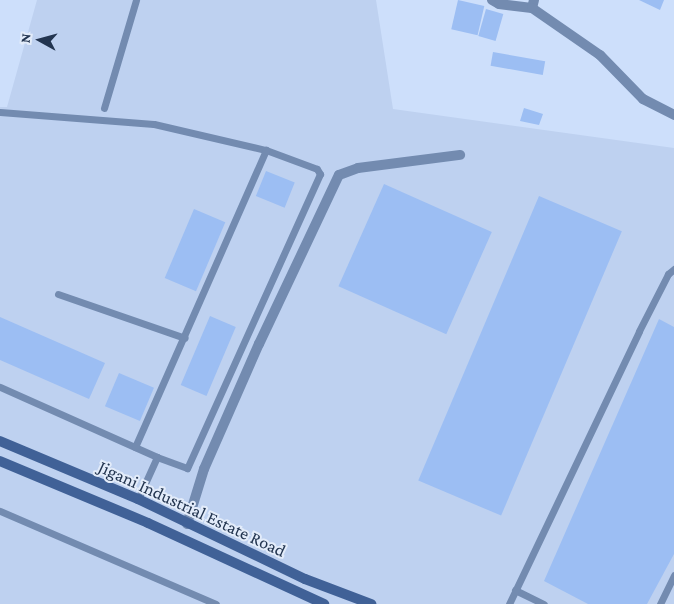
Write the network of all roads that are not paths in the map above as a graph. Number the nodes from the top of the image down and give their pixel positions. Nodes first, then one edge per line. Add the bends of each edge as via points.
1 (136, 0) edge
2 (492, 0) edge
3 (533, 4) edge
4 (104, 108) dead end
5 (0, 112) edge
6 (674, 115) edge
7 (266, 150) junction
8 (460, 155) dead end
9 (674, 268) edge
10 (58, 294) dead end
11 (185, 338) junction
12 (0, 387) edge
13 (0, 441) edge
14 (134, 447) junction
15 (157, 456) junction
16 (0, 461) edge
17 (138, 499) junction
18 (0, 511) edge
19 (187, 524) junction
20 (674, 575) edge
21 (515, 590) junction
22 (217, 604) edge
23 (324, 604) edge
24 (371, 604) edge
25 (509, 604) edge
26 (544, 604) edge
27 (660, 604) edge

1 - 4 lane
2 - 3 street via 499,4
3 - 6 street via 600,55 643,99
5 - 7 lane via 154,124
7 - 11 lane
7 - 15 lane via 317,169 320,174 187,468
8 - 19 street via 358,168 339,175 204,470
9 - 21 lane via 643,323
10 - 11 lane
11 - 14 lane
12 - 14 lane
13 - 17 main road, Jigani Industrial Estate Road
14 - 15 lane
15 - 17 lane
16 - 23 main road, Jigani Industrial Estate Road via 148,523
17 - 19 main road, Jigani Industrial Estate Road
18 - 22 lane
19 - 24 main road, Jigani Industrial Estate Road via 305,580
20 - 27 lane
21 - 25 lane
21 - 26 lane

